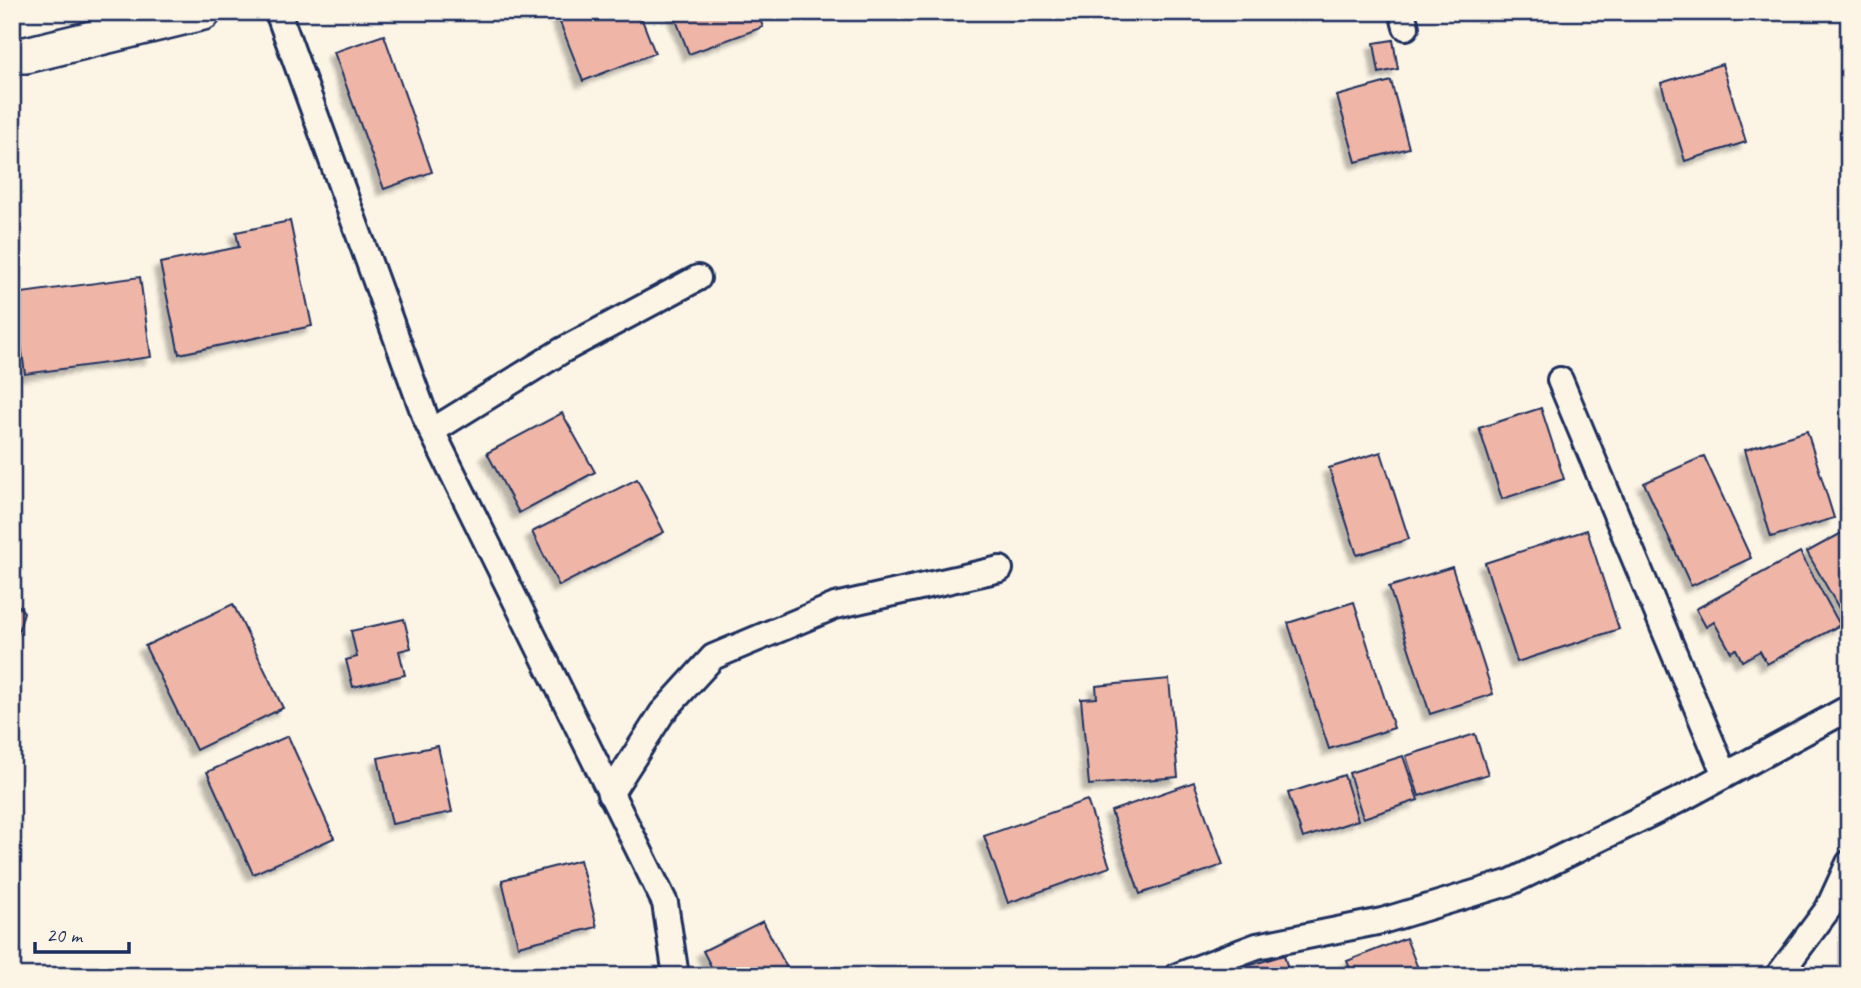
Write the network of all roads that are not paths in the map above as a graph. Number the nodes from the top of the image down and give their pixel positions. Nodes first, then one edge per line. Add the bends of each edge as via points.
1 (204, 12) edge
2 (278, 12) edge
3 (12, 55) edge
4 (698, 278) dead end
5 (1560, 380) dead end
6 (432, 431) junction
7 (1000, 569) dead end
8 (1849, 708) edge
9 (1726, 775) junction
10 (610, 794) junction
11 (1849, 863) edge
12 (676, 976) edge
13 (1177, 976) edge
14 (1778, 976) edge

1 - 3 main road
2 - 6 street
4 - 6 street via 563,350
5 - 9 street
6 - 10 street
7 - 10 street via 835,607 713,657 662,713
8 - 9 street
9 - 13 street via 1511,882 1382,921 1257,946
10 - 12 street via 665,903
11 - 14 street via 1828,909

